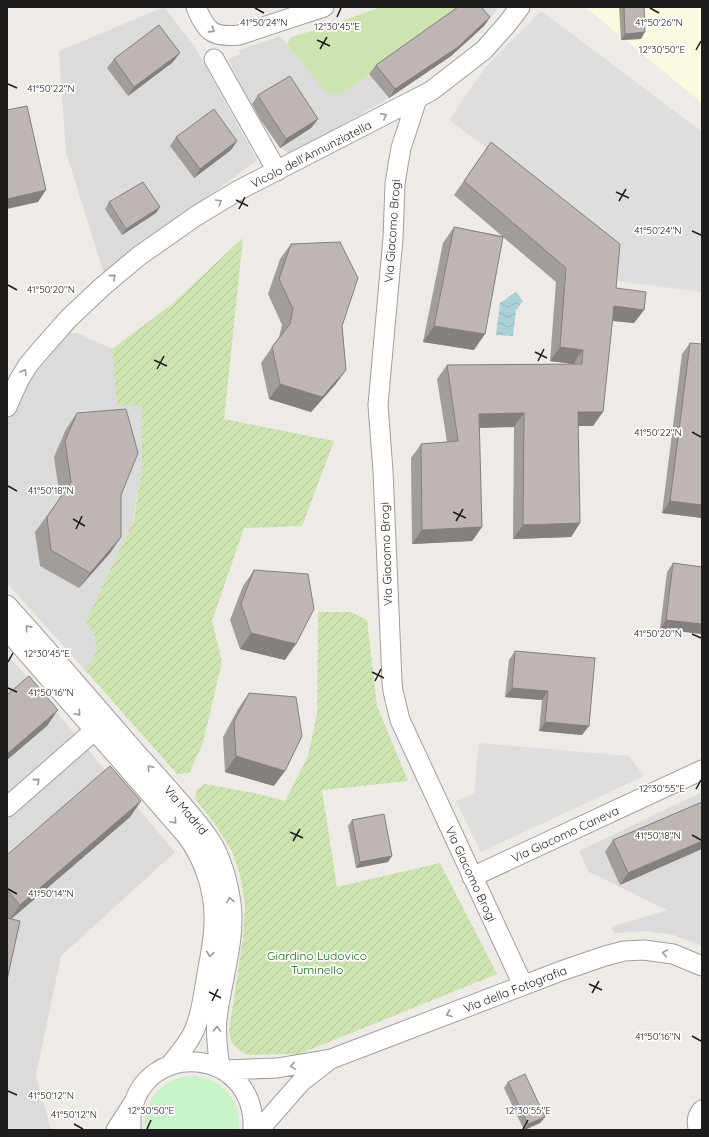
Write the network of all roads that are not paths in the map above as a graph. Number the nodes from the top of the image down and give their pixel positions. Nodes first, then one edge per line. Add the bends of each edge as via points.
1 (196, 7) edge
2 (324, 7) edge
3 (520, 7) edge
4 (214, 59) dead end
5 (417, 99) junction
6 (277, 172) junction
7 (7, 407) edge
8 (7, 605) edge
9 (7, 630) edge
10 (65, 684) junction
11 (101, 725) junction
12 (702, 770) edge
13 (7, 807) edge
14 (472, 877) junction
15 (702, 966) edge
16 (523, 986) junction
17 (331, 1059) junction
18 (170, 1065) junction
19 (222, 1069) junction
20 (134, 1102) junction
21 (702, 1110) edge
22 (116, 1130) edge
23 (131, 1130) edge
24 (253, 1130) edge
25 (260, 1130) edge
26 (699, 1130) edge

1 -> 2 street via 203,23 210,30 230,36
3 - 5 street, Vicolo dell'Annunziatella via 484,50
4 - 6 street
6 -> 5 street, Vicolo dell'Annunziatella
5 - 14 street, Via Giacomo Brogi via 401,148 395,184 393,238 378,405 390,666 400,720
7 -> 6 street, Vicolo dell'Annunziatella via 28,365 69,318 106,283 196,216 239,190
10 -> 8 street, Via Madrid
9 - 10 street, Via Madrid
10 - 11 street, Via Madrid
13 -> 11 street
11 -> 18 street, Via Madrid via 187,836 198,854 209,882 214,924 202,1002 197,1025
19 -> 11 street, Via Madrid via 217,1042 217,1020 232,918 223,868 214,846 201,826
12 - 14 street, Via Giacomo Caneva
14 - 16 street, Via Giacomo Brogi
15 -> 16 street, Via della Fotografia via 673,954 633,950 605,956
16 -> 17 street, Via della Fotografia
17 -> 19 street, Via della Fotografia via 277,1068
17 - 25 street, Via della Fotografia via 301,1082
18 - 19 street via 195,1061
18 - 20 street via 144,1084
19 - 24 street via 238,1081 248,1096 253,1113
20 - 22 street
20 - 23 street
21 - 26 street via 697,1120

